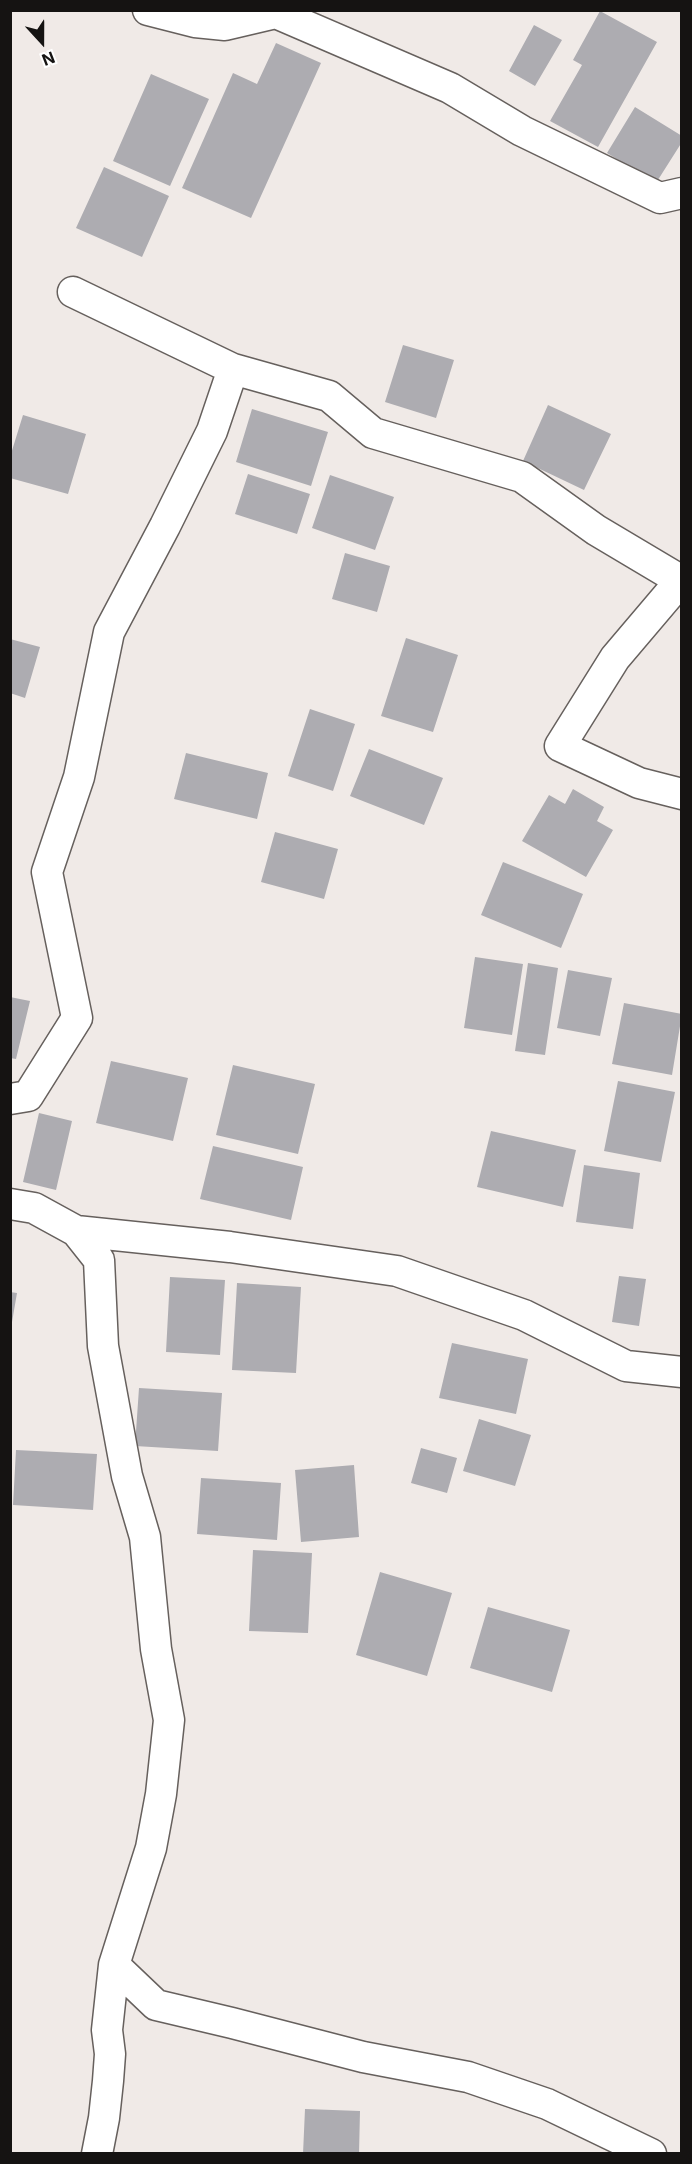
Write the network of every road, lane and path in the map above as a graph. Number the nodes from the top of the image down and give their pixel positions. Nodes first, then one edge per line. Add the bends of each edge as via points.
1 (148, 10) edge
2 (276, 12) edge
3 (681, 193) edge
4 (73, 292) dead end
5 (233, 369) junction
6 (681, 579) edge
7 (681, 794) edge
8 (10, 1099) edge
9 (10, 1204) edge
10 (76, 1231) junction
11 (681, 1372) edge
12 (114, 1965) junction
13 (97, 2154) edge
14 (651, 2154) edge

1 - 2 street via 225,25
2 - 3 street via 450,88 522,131 660,198
4 - 5 street
5 - 6 street via 329,396 373,433 522,477 596,530
5 - 8 street via 212,431 109,632 79,777 47,872 77,1018 28,1096
6 - 7 street via 615,658 560,746 639,783
9 - 10 street via 34,1208
10 - 11 street via 230,1247 397,1271 524,1315 626,1366
10 - 12 street via 99,1260 103,1346 127,1476 145,1537 156,1649 169,1720 151,1848
12 - 13 street via 107,2031 108,2081
12 - 14 street via 156,2005 363,2057 468,2077 546,2104

